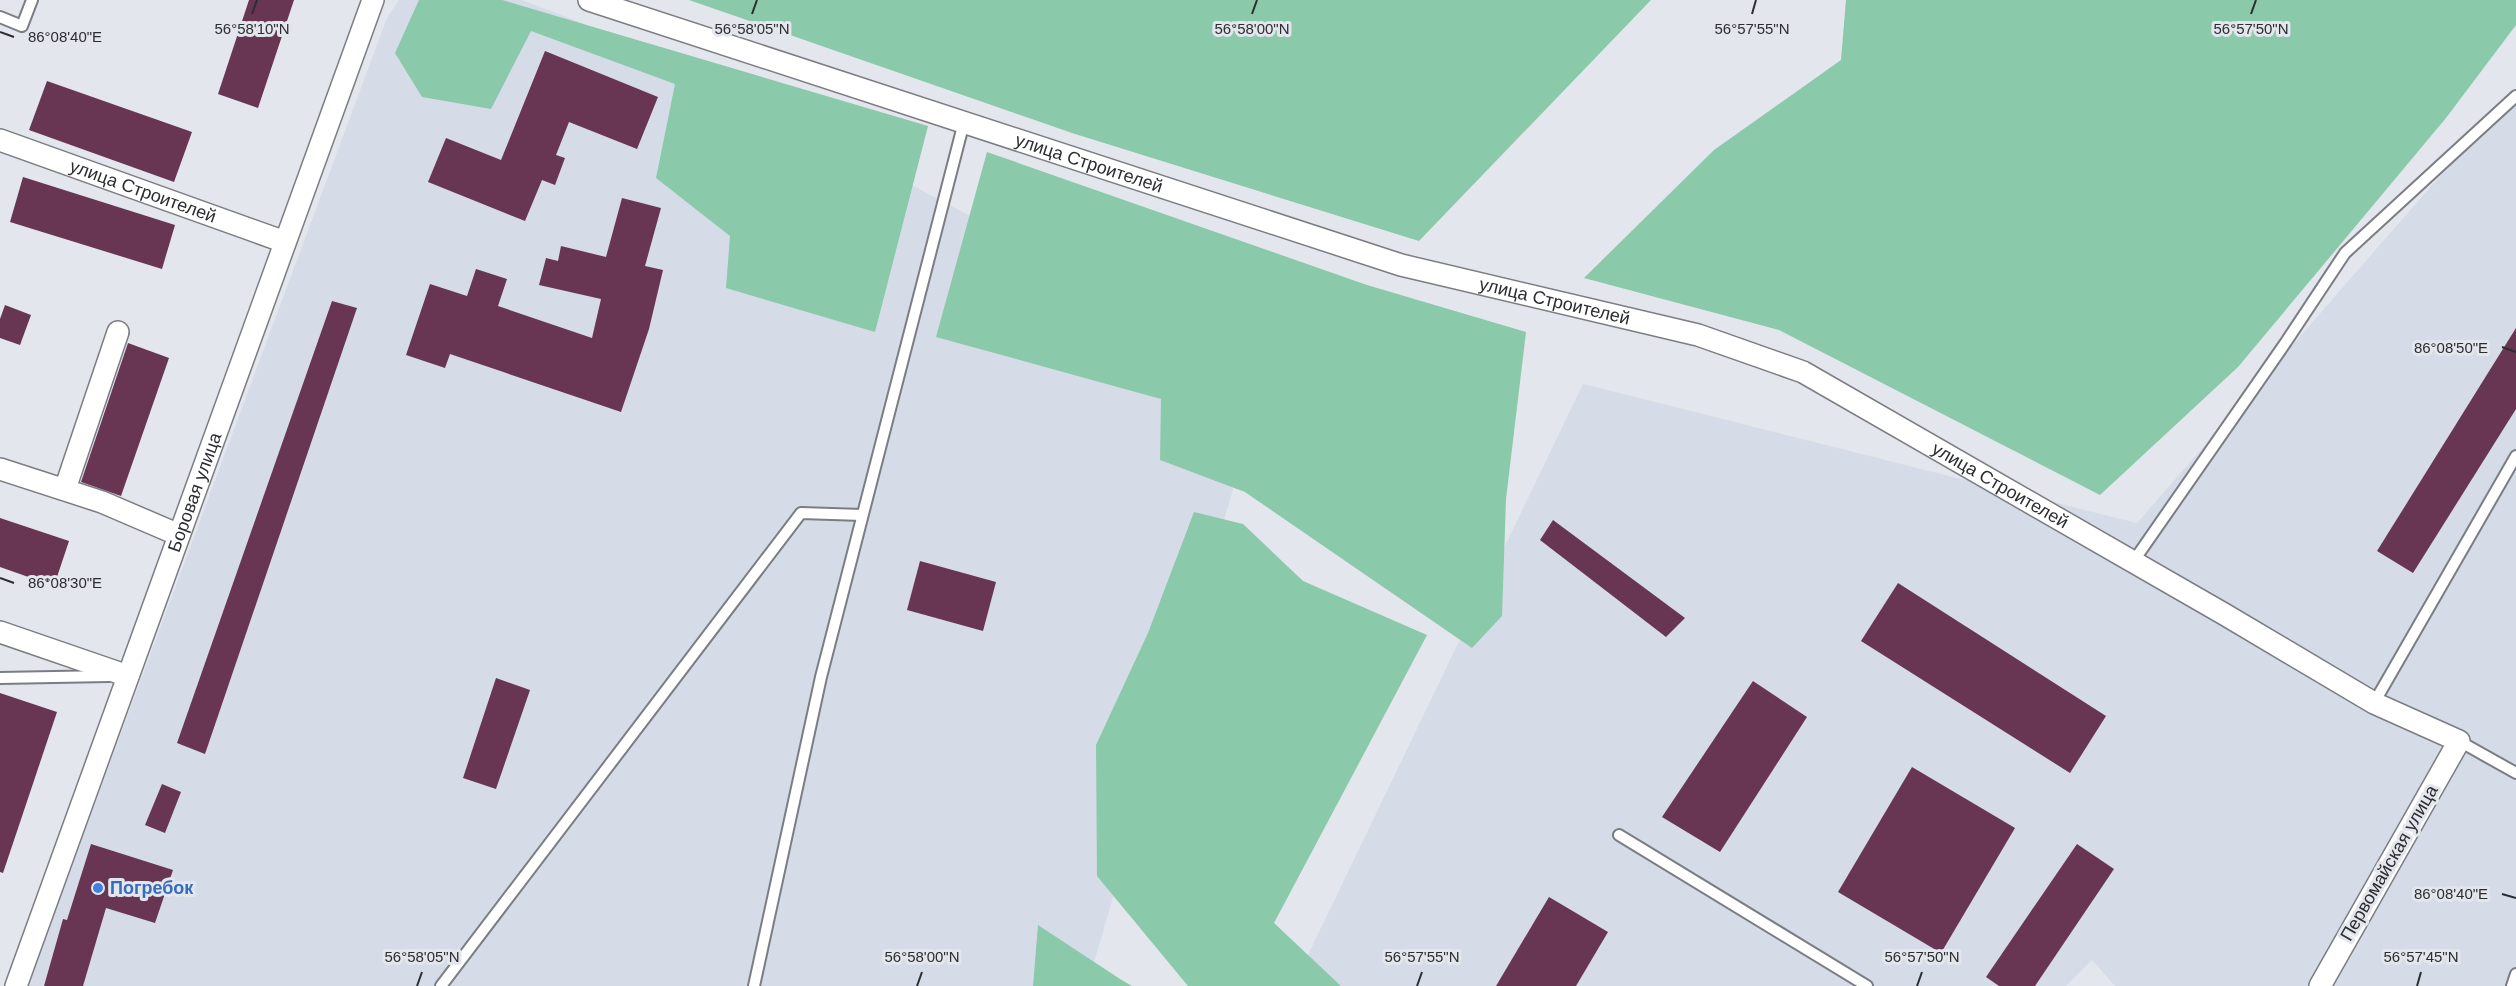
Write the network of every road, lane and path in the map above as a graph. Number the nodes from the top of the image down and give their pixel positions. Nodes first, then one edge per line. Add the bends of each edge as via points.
1 (32, 0) edge
2 (374, 0) edge
3 (589, 0) edge
4 (0, 18) edge
5 (2516, 96) edge
6 (964, 122) junction
7 (0, 140) edge
8 (285, 242) junction
9 (118, 332) dead end
10 (2516, 456) edge
11 (0, 469) edge
12 (65, 489) junction
13 (862, 515) junction
14 (179, 535) junction
15 (2133, 562) junction
16 (0, 632) edge
17 (128, 676) junction
18 (0, 678) edge
19 (2374, 703) junction
20 (2459, 741) junction
21 (2516, 773) edge
22 (1619, 835) dead end
23 (2516, 974) edge
24 (16, 986) edge
25 (441, 986) edge
26 (753, 986) edge
27 (1867, 986) edge
28 (2320, 986) edge
29 (2512, 986) edge

1 - 4 lane via 22,26
2 - 8 street, Боровая улица
3 - 6 street, улица Строителей
5 - 15 lane via 2345,253
6 - 13 lane
6 - 15 street, улица Строителей via 1401,265 1698,335 1803,372
7 - 8 street, улица Строителей
8 - 14 street, Боровая улица
9 - 12 street
10 - 19 lane
11 - 12 street
12 - 14 street
13 - 25 lane via 801,513
13 - 26 lane via 821,677
14 - 17 street, Боровая улица
15 - 19 street, улица Строителей
16 - 17 street
17 - 18 lane
17 - 24 street, Боровая улица
19 - 20 street, улица Строителей
20 - 21 lane
20 - 28 street, Первомайская улица
22 - 27 lane
23 - 29 lane

